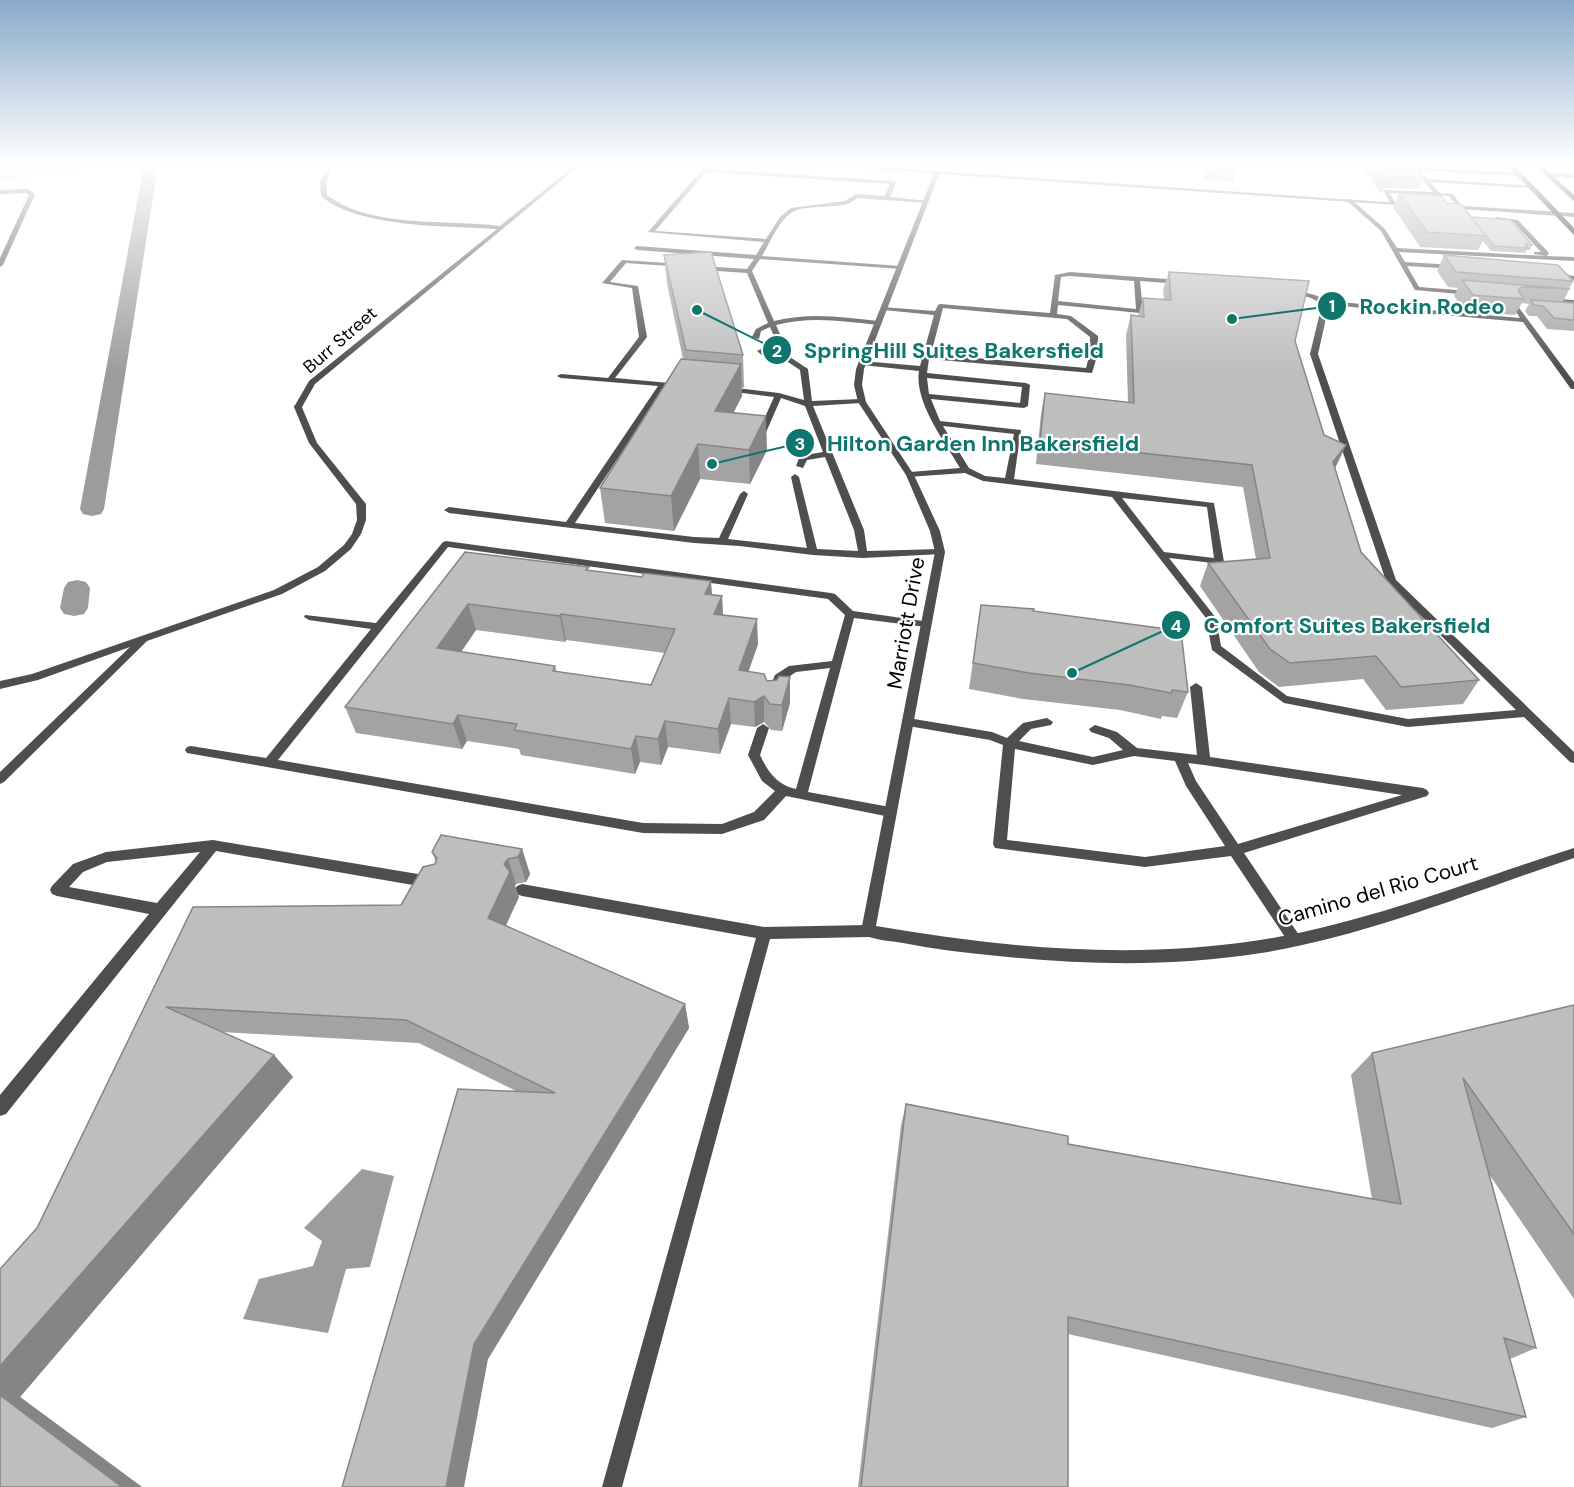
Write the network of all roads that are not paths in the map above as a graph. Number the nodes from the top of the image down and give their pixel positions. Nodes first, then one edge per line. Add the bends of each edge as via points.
1 (14, 234) edge
2 (490, 234) edge
3 (649, 234) edge
4 (682, 234) edge
5 (772, 234) edge
6 (913, 234) edge
7 (1385, 234) edge
8 (1517, 235) edge
9 (1530, 236) joint
10 (768, 241) junction
11 (1524, 243) edge
12 (1538, 244) junction
13 (636, 248) junction
14 (1394, 250) junction
15 (758, 257) junction
16 (1490, 257) junction
17 (1574, 259) edge
18 (624, 261) junction
19 (1402, 264) junction
20 (0, 265) edge
21 (900, 268) junction
22 (1461, 268) edge
23 (749, 271) junction
24 (1544, 273) edge
25 (1574, 278) edge
26 (1137, 279) junction
27 (1194, 283) edge
28 (1286, 290) edge
29 (1484, 294) edge
30 (1540, 299) edge
31 (1574, 302) edge
32 (1054, 303) junction
33 (1326, 303) junction
34 (1527, 307) edge
35 (884, 308) junction
36 (1538, 308) edge
37 (1574, 310) edge
38 (938, 313) junction
39 (1053, 316) junction
40 (1525, 320) junction
41 (771, 322) junction
42 (878, 322) junction
43 (756, 337) dead end
44 (761, 351) dead end
45 (927, 356) junction
46 (788, 358) junction
47 (862, 363) junction
48 (922, 372) junction
49 (561, 376) dead end
50 (610, 380) junction
51 (1573, 383) edge
52 (662, 386) junction
53 (685, 387) edge
54 (719, 388) edge
55 (779, 395) junction
56 (926, 396) junction
57 (861, 400) junction
58 (808, 404) junction
59 (940, 423) junction
60 (760, 437) edge
61 (828, 454) junction
62 (800, 466) dead end
63 (966, 470) junction
64 (910, 475) junction
65 (795, 477) dead end
66 (1009, 482) junction
67 (744, 494) dead end
68 (1115, 495) junction
69 (449, 510) dead end
70 (569, 525) junction
71 (723, 540) junction
72 (813, 552) junction
73 (940, 552) junction
74 (1160, 554) junction
75 (863, 555) junction
76 (850, 614) junction
77 (309, 617) dead end
78 (926, 624) junction
79 (379, 627) junction
80 (145, 639) junction
81 (837, 664) junction
82 (0, 685) edge
83 (1196, 687) dead end
84 (772, 701) edge
85 (1527, 713) junction
86 (908, 722) junction
87 (1047, 722) dead end
88 (763, 728) dead end
89 (1095, 729) dead end
90 (1009, 743) junction
91 (191, 750) dead end
92 (1134, 752) junction
93 (1179, 757) junction
94 (1574, 759) edge
95 (1204, 761) junction
96 (269, 763) junction
97 (0, 779) edge
98 (782, 792) junction
99 (801, 795) junction
100 (890, 812) junction
101 (213, 845) junction
102 (1235, 850) junction
103 (1574, 853) edge
104 (439, 884) edge
105 (522, 890) dead end
106 (161, 909) junction
107 (868, 931) junction
108 (764, 933) junction
109 (1294, 939) junction
110 (0, 1108) edge
111 (612, 1487) edge

1 - 20 street
2 - 80 street, Burr Street via 312,383 298,407 313,443 361,504 364,516 357,537 312,576
3 - 13 street
4 - 10 street
5 - 10 street
6 - 21 street
7 - 14 street
8 - 9 street
9 - 12 street
10 - 15 street
11 - 12 street
12 - 16 street via 1547,254 1482,247
13 - 15 street
13 - 18 street
14 - 16 street
14 - 19 street
15 - 21 street
15 - 23 street
16 - 17 street
18 - 23 street
18 - 50 street via 605,283 635,286 643,337
19 - 22 street
19 - 29 street via 1417,289
21 - 35 street
23 - 41 street
24 - 25 street
26 - 27 street
26 - 32 street via 1058,275
26 - 32 street via 1140,311
28 - 33 street
30 - 31 street
32 - 39 street
33 - 40 street
33 - 85 street via 1314,354 1391,581
34 - 40 street via 1515,306
35 - 38 street
35 - 42 street
36 - 37 street
38 - 39 street via 940,306
38 - 45 street
39 - 45 street via 1069,317 1094,336 1089,371
40 - 51 street
41 - 42 street via 822,317
41 - 43 street via 758,330
41 - 46 street
42 - 47 street
44 - 46 street
45 - 48 street
46 - 58 street via 804,369
47 - 48 street
47 - 57 street via 858,385
48 - 56 street
48 - 56 street via 1026,385 1024,406
49 - 50 street
50 - 52 street
52 - 53 street
52 - 70 street
54 - 55 street
55 - 58 street
55 - 60 street
56 - 59 street
57 - 58 street
57 - 64 street, Marriott Drive
58 - 61 street
59 - 63 street
59 - 66 street via 1018,432
61 - 62 street via 803,458
61 - 75 street via 859,530
63 - 64 street
63 - 66 street via 983,478
64 - 73 street, Marriott Drive
65 - 72 street
66 - 68 street
67 - 71 street
68 - 74 street
68 - 74 street via 1211,505 1219,562
69 - 70 street
70 - 71 street
71 - 72 street
72 - 75 street
73 - 75 street
73 - 78 street, Marriott Drive
74 - 85 street via 1211,618 1216,648 1284,699 1408,723
76 - 78 street
76 - 79 street via 831,596 446,544
76 - 81 street
77 - 79 street
78 - 86 street, Marriott Drive
79 - 96 street
80 - 82 street, Burr Street
80 - 97 street
81 - 84 street via 793,669 779,678
81 - 99 street
83 - 95 street
85 - 94 street
86 - 90 street via 992,735
86 - 100 street, Marriott Drive
87 - 90 street via 1028,726
88 - 98 street via 754,755 760,770
89 - 92 street via 1113,735
90 - 92 street via 1093,761
90 - 102 street via 1000,844 1145,862
91 - 96 street
92 - 93 street
93 - 95 street
93 - 102 street via 1190,783
95 - 102 street via 1423,793
96 - 98 street via 643,828 722,829 759,816
98 - 99 street
99 - 100 street
100 - 107 street, Marriott Drive
101 - 104 street
101 - 106 street
101 - 106 street via 106,857 78,868 57,890
102 - 109 street
103 - 109 street, Camino del Rio Court
105 - 108 street, Camino del Rio Court
106 - 110 street
107 - 108 street, Camino del Rio Court
107 - 109 street, Camino del Rio Court via 987,950 1073,957 1159,957 1240,950
108 - 111 street

